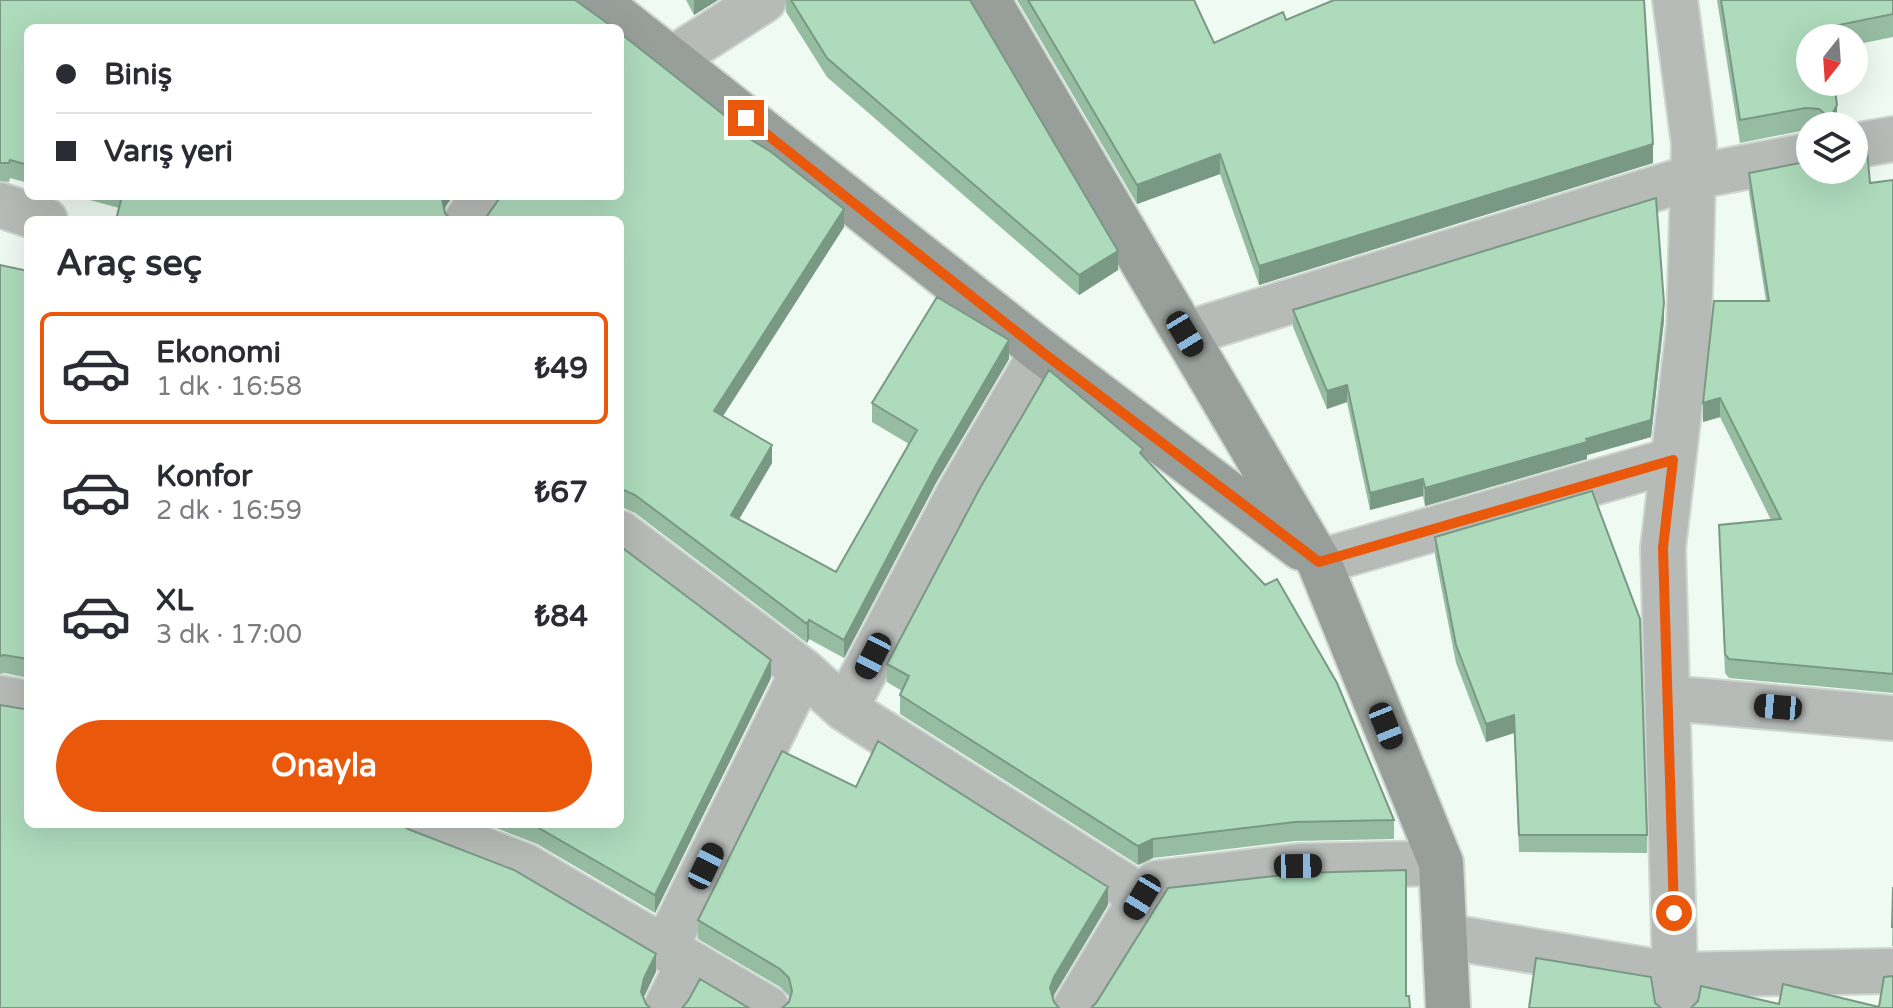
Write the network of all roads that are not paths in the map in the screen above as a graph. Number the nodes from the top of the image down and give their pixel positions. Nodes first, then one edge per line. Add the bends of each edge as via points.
1 (764, 0) edge
2 (988, 0) edge
3 (1675, 0) edge
4 (600, 12) edge
5 (618, 24) edge
6 (624, 28) edge
7 (672, 59) junction
8 (1893, 139) edge
9 (1868, 143) edge
10 (1796, 158) edge
11 (1693, 177) junction
12 (1185, 334) junction
13 (1042, 352) junction
14 (1673, 460) junction
15 (624, 536) edge
16 (1319, 562) junction
17 (803, 671) junction
18 (0, 698) edge
19 (1668, 698) junction
20 (24, 702) edge
21 (845, 709) junction
22 (1893, 718) edge
23 (427, 828) edge
24 (1441, 863) junction
25 (1142, 897) junction
26 (1444, 936) junction
27 (677, 956) junction
28 (1893, 971) edge
29 (1676, 991) edge
30 (666, 1008) edge
31 (767, 1008) edge
32 (1075, 1008) edge
33 (1448, 1008) edge

1 - 7 street
2 - 12 street
3 - 11 street via 1694,144
4 - 5 street
6 - 7 street
7 - 13 street
8 - 9 street
10 - 11 street
11 - 12 street
11 - 14 street via 1689,326
12 - 16 street
13 - 16 street
13 - 21 street via 958,495
14 - 16 street
14 - 19 street via 1663,548
15 - 17 street
16 - 24 street
17 - 21 street
17 - 27 street
18 - 20 street
19 - 22 street
19 - 29 street
21 - 25 street
23 - 27 street via 525,866
24 - 25 street via 1298,866 1156,883
24 - 26 street
25 - 32 street
26 - 29 street
26 - 33 street
27 - 30 street
27 - 31 street
28 - 29 street

